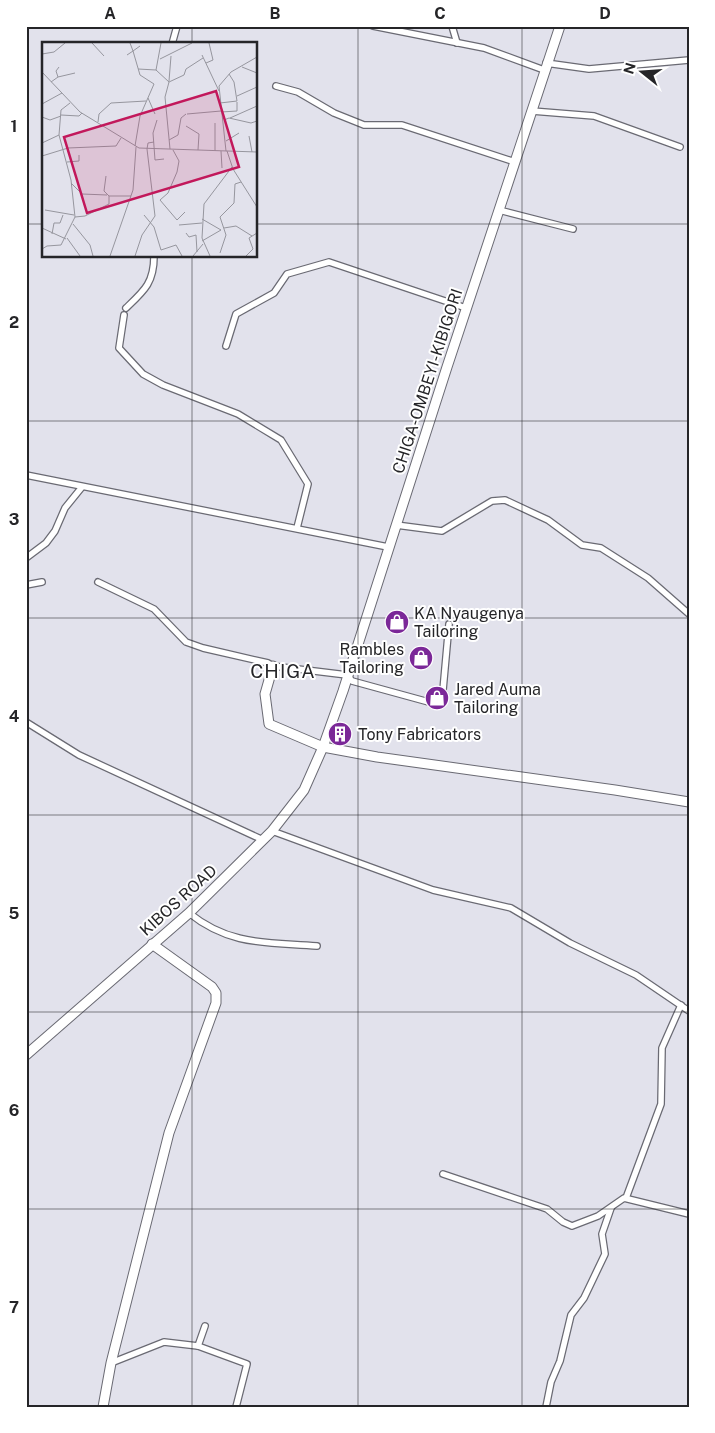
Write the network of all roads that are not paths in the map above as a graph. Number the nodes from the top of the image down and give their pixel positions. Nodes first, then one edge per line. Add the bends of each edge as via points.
1 (177, 26) edge
2 (373, 26) edge
3 (452, 26) edge
4 (560, 26) edge
5 (173, 42) edge
6 (457, 43) junction
7 (689, 60) edge
8 (546, 66) junction
9 (276, 86) dead end
10 (532, 111) junction
11 (680, 147) dead end
12 (515, 162) junction
13 (499, 210) junction
14 (573, 229) dead end
15 (154, 258) edge
16 (126, 308) dead end
17 (466, 308) junction
18 (124, 315) dead end
19 (226, 346) dead end
20 (26, 475) edge
21 (82, 486) junction
22 (396, 525) junction
23 (297, 528) junction
24 (388, 547) junction
25 (26, 558) edge
26 (42, 582) dead end
27 (98, 582) dead end
28 (26, 585) edge
29 (689, 614) edge
30 (449, 624) dead end
31 (273, 666) junction
32 (348, 676) junction
33 (26, 722) edge
34 (323, 747) junction
35 (689, 802) edge
36 (272, 831) junction
37 (263, 840) junction
38 (189, 913) junction
39 (152, 944) junction
40 (317, 946) dead end
41 (681, 1005) junction
42 (689, 1011) edge
43 (26, 1055) edge
44 (443, 1174) dead end
45 (626, 1198) junction
46 (611, 1208) junction
47 (689, 1214) edge
48 (205, 1326) dead end
49 (198, 1346) junction
50 (111, 1363) junction
51 (103, 1407) edge
52 (236, 1407) edge
53 (546, 1407) edge

1 - 5 street
2 - 6 street
3 - 6 street
4 - 8 main road, CHIGA-OMBEYI-KIBIGORI
6 - 8 street
7 - 8 street via 589,68
8 - 10 main road, CHIGA-OMBEYI-KIBIGORI
9 - 12 street via 298,92 334,113 360,123 404,125
10 - 11 street via 594,116
10 - 12 main road, CHIGA-OMBEYI-KIBIGORI
12 - 13 main road, CHIGA-OMBEYI-KIBIGORI
13 - 14 street
13 - 17 main road, CHIGA-OMBEYI-KIBIGORI
15 - 16 street via 148,287
17 - 19 street via 328,262 287,274 274,294 236,314
17 - 22 main road, CHIGA-OMBEYI-KIBIGORI
18 - 23 street via 119,348 143,374 238,414 281,440 308,484
20 - 21 street
21 - 23 street
21 - 25 street via 65,508 46,543
22 - 24 main road, CHIGA-OMBEYI-KIBIGORI
22 - 29 street via 442,531 492,501 505,500 548,520 582,545 601,548 648,578
23 - 24 street
24 - 32 main road, CHIGA-OMBEYI-KIBIGORI
26 - 28 street
27 - 31 street via 154,609 186,642
30 - 32 street via 443,690 436,704 352,681
31 - 32 street
31 - 34 main road via 265,694 269,724
32 - 34 main road, CHIGA-OMBEYI-KIBIGORI
33 - 37 street via 88,760
34 - 35 main road
34 - 36 main road, KIBOS ROAD via 304,790
36 - 37 main road, KIBOS ROAD
36 - 41 street via 433,890 511,908 570,943 636,975
37 - 38 main road, KIBOS ROAD
38 - 39 main road, KIBOS ROAD
38 - 40 street via 208,928 229,936
39 - 43 main road, KIBOS ROAD
39 - 50 main road via 212,987 216,992 216,1003 169,1133
41 - 42 street
41 - 45 street via 662,1048 661,1104
44 - 46 street via 547,1209 572,1226
45 - 46 street
45 - 47 street
46 - 53 street via 602,1234 605,1254 584,1298 571,1315
48 - 49 street
49 - 50 street via 166,1342
49 - 52 street via 247,1364
50 - 51 main road

